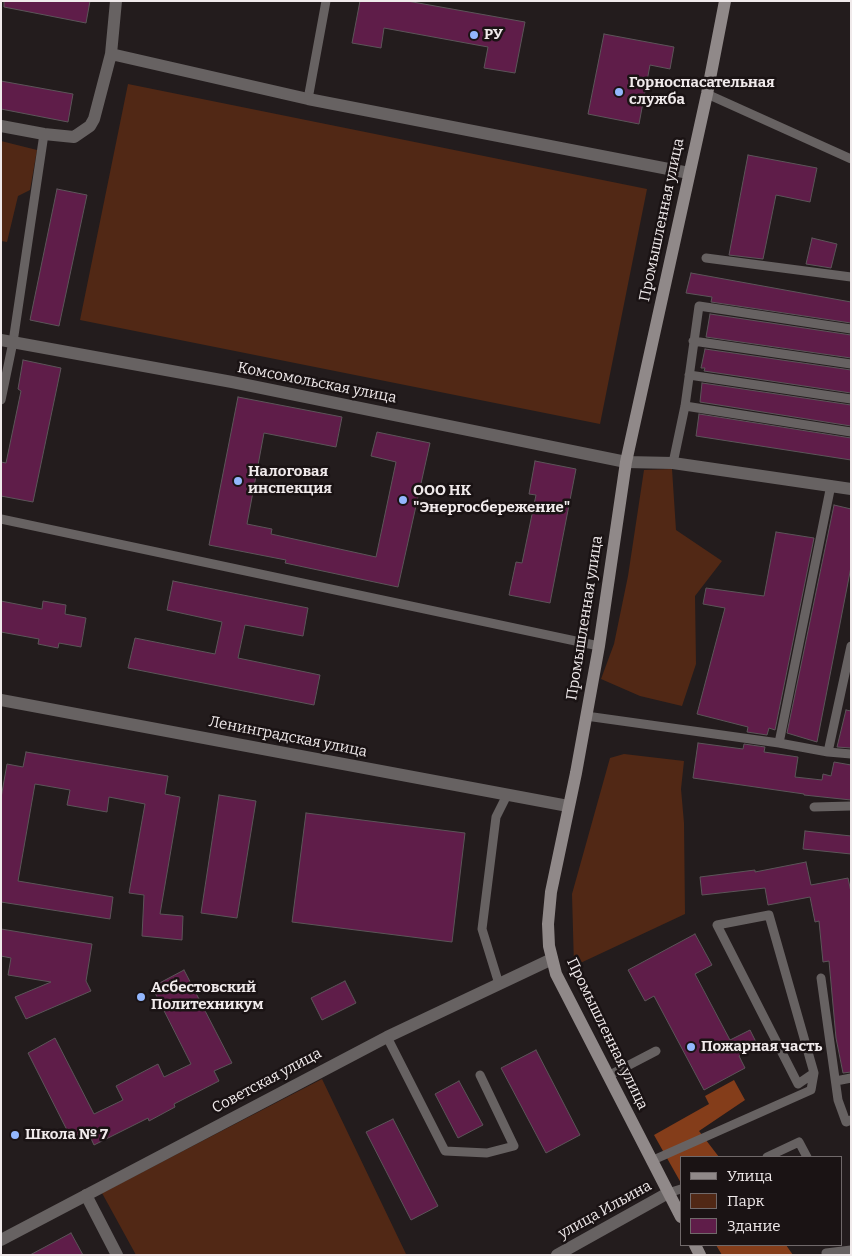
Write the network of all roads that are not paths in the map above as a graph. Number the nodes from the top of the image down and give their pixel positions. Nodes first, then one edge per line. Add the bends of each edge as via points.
1 (116, 1) edge
2 (326, 1) edge
3 (726, 1) edge
4 (111, 54) junction
5 (707, 94) junction
6 (308, 99) junction
7 (1, 126) edge
8 (44, 134) junction
9 (851, 159) edge
10 (689, 173) junction
11 (706, 258) dead end
12 (851, 277) edge
13 (851, 329) edge
14 (7, 341) edge
15 (694, 341) junction
16 (851, 364) edge
17 (689, 375) junction
18 (851, 399) edge
19 (1, 400) edge
20 (685, 406) junction
21 (851, 432) edge
22 (626, 462) junction
23 (673, 463) junction
24 (831, 485) junction
25 (851, 488) edge
26 (1, 519) edge
27 (599, 646) junction
28 (851, 646) edge
29 (1, 700) edge
30 (586, 716) junction
31 (779, 743) junction
32 (828, 752) junction
33 (851, 754) edge
34 (507, 795) junction
35 (568, 806) junction
36 (851, 806) edge
37 (814, 807) dead end
38 (552, 959) junction
39 (821, 978) dead end
40 (499, 984) junction
41 (387, 1037) junction
42 (656, 1051) dead end
43 (814, 1073) junction
44 (480, 1076) dead end
45 (608, 1076) junction
46 (851, 1078) edge
47 (836, 1081) junction
48 (851, 1120) edge
49 (769, 1156) edge
50 (806, 1156) edge
51 (651, 1161) junction
52 (680, 1189) edge
53 (668, 1193) junction
54 (86, 1195) junction
55 (680, 1216) edge
56 (1, 1240) edge
57 (851, 1250) edge
58 (825, 1254) edge
59 (117, 1255) edge
60 (557, 1255) edge

1 - 4 street
2 - 6 lane
3 - 5 main road, Промышленная улица
4 - 6 street
4 - 8 street via 90,126 74,137
5 - 9 lane
5 - 10 main road, Промышленная улица
6 - 10 street
7 - 8 street
8 - 14 lane
10 - 22 main road, Промышленная улица
11 - 12 lane
13 - 15 lane via 699,306
14 - 19 lane
14 - 22 street, Комсомольская улица via 232,382
15 - 16 lane
15 - 17 lane
17 - 18 lane
17 - 20 lane
20 - 21 lane
20 - 23 lane
22 - 23 street, Комсомольская улица
22 - 27 main road, Промышленная улица
23 - 24 street, Комсомольская улица
24 - 25 street, Комсомольская улица
24 - 31 lane
26 - 27 lane
27 - 30 main road, Промышленная улица
28 - 32 lane
29 - 34 street, Ленинградская улица
30 - 31 lane
30 - 35 main road, Промышленная улица
31 - 32 lane
32 - 33 lane
34 - 35 street, Ленинградская улица
34 - 40 lane via 496,817 482,929
35 - 38 main road, Промышленная улица via 551,892 548,924
36 - 37 lane
38 - 40 street, Советская улица
38 - 45 main road, Промышленная улица via 556,974
39 - 47 lane
40 - 41 street, Советская улица
41 - 44 lane via 445,1151 487,1153 514,1146
41 - 54 street, Советская улица
42 - 45 lane
43 - 43 lane via 769,915 717,925 798,1084
43 - 51 lane via 811,1090
45 - 51 main road, Промышленная улица
46 - 47 lane
47 - 48 lane via 838,1100 846,1122
49 - 50 lane via 799,1142
51 - 53 main road, Промышленная улица
52 - 53 lane
53 - 55 main road, Промышленная улица
53 - 60 street, улица Ильина
54 - 56 street, Советская улица
54 - 59 street
57 - 58 lane

